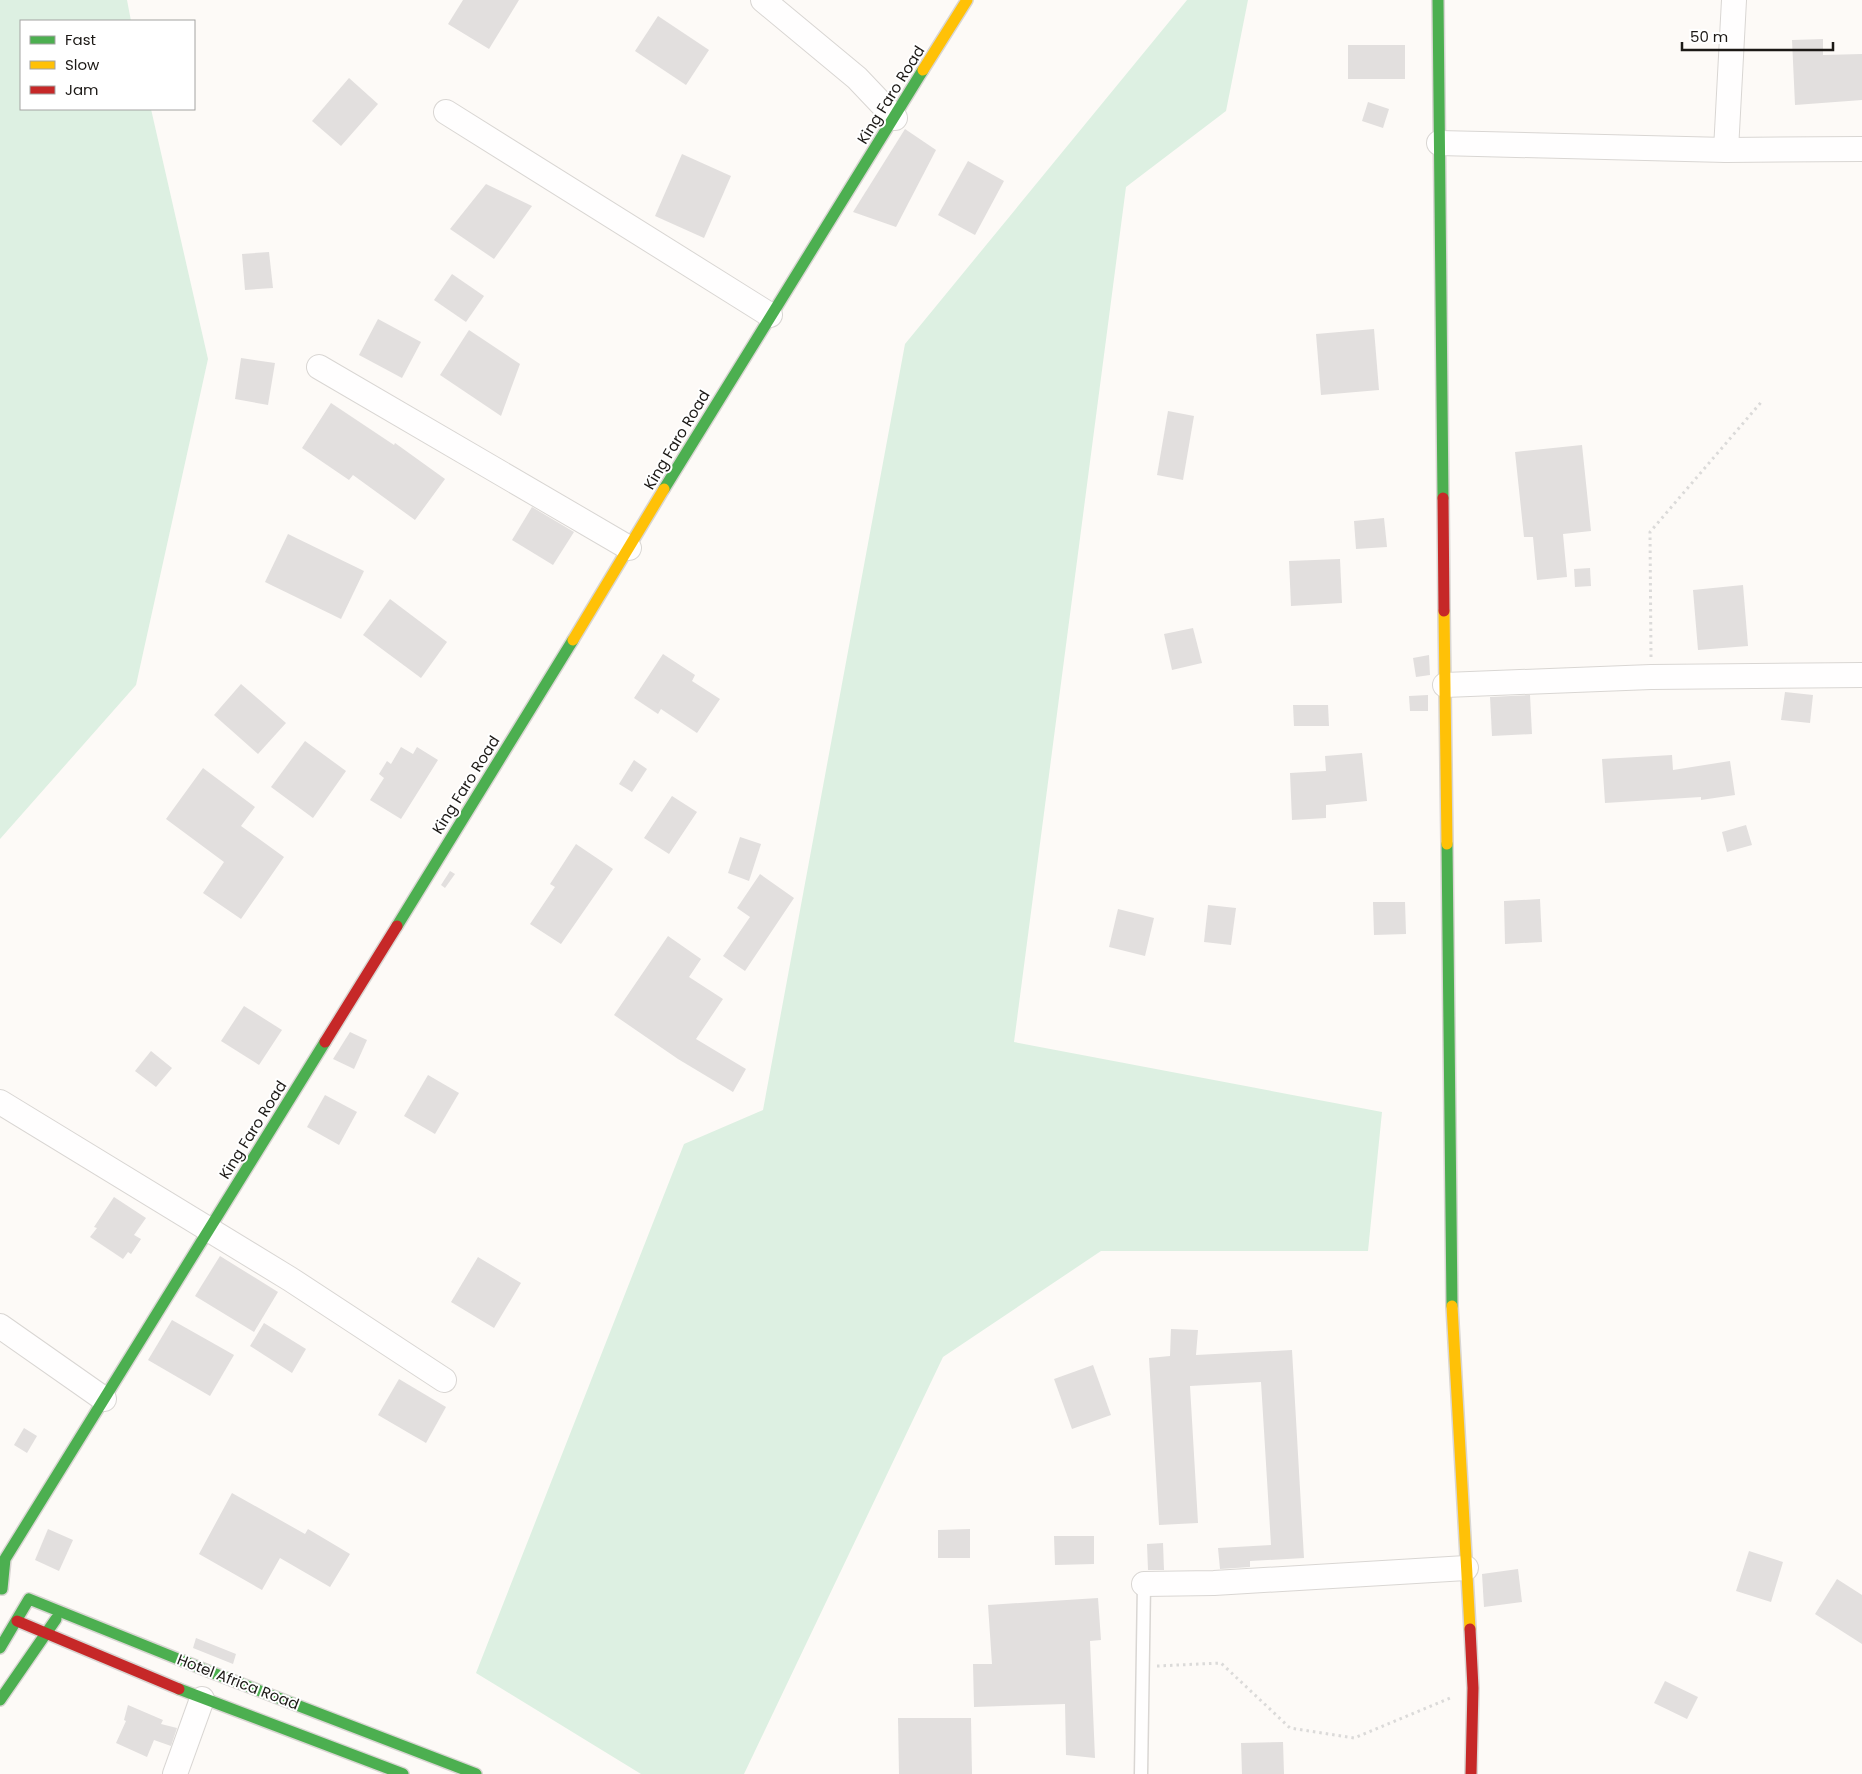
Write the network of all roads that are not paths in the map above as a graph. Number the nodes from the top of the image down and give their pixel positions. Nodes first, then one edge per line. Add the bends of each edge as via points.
1 (763, 0) edge
2 (967, 0) edge
3 (1438, 0) edge
4 (1734, 0) edge
5 (446, 112) dead end
6 (895, 118) junction
7 (1439, 143) junction
8 (1862, 149) edge
9 (1726, 150) junction
10 (770, 315) junction
11 (319, 367) dead end
12 (629, 548) junction
13 (1862, 675) edge
14 (1444, 685) junction
15 (0, 1102) edge
16 (209, 1229) junction
17 (0, 1326) edge
18 (444, 1380) dead end
19 (104, 1399) junction
20 (1466, 1568) junction
21 (1144, 1584) joint
22 (1, 1589) edge
23 (30, 1599) junction
24 (61, 1610) junction
25 (9, 1618) edge
26 (47, 1633) junction
27 (0, 1648) edge
28 (202, 1699) junction
29 (0, 1700) edge
30 (175, 1774) edge
31 (402, 1774) edge
32 (476, 1774) edge
33 (1140, 1774) edge
34 (1471, 1774) edge

1 - 6 street via 857,78
2 - 6 street, King Faro Road
3 - 7 street
4 - 9 street
5 - 10 street
6 - 10 street, King Faro Road
7 - 9 street
7 - 14 street
8 - 9 street
10 - 12 street, King Faro Road
11 - 12 street
12 - 16 street, King Faro Road
13 - 14 street via 1651,677
14 - 20 street via 1452,1322
15 - 16 street
16 - 18 street
16 - 19 street, King Faro Road
17 - 19 street
19 - 22 street, King Faro Road via 5,1559
20 - 21 street
20 - 34 street via 1472,1688
21 - 33 lane
22 - 23 street, Hotel Africa Road
23 - 24 street, Hotel Africa Road
23 - 25 street
24 - 26 street
24 - 32 street, Hotel Africa Road via 208,1671
25 - 26 street, Hotel Africa Road
25 - 27 street
26 - 28 street, Hotel Africa Road
26 - 29 street
28 - 30 street
28 - 31 street, Hotel Africa Road

